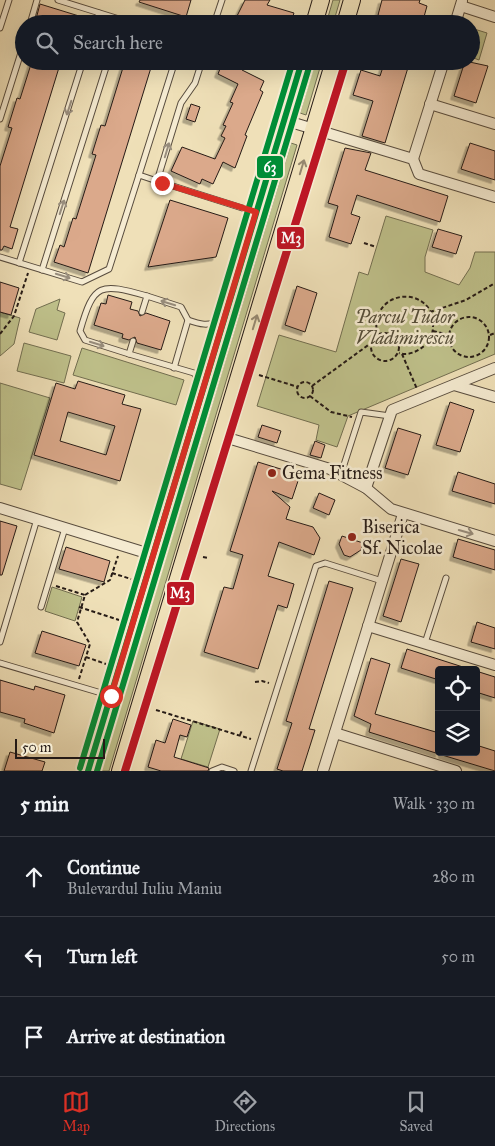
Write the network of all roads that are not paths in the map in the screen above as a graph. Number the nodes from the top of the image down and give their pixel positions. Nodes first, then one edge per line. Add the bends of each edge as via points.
1 (9, 0) edge
2 (37, 0) edge
3 (58, 0) edge
4 (222, 0) edge
5 (321, 0) edge
6 (352, 0) edge
7 (462, 3) edge
8 (99, 13) joint
9 (33, 15) edge
10 (104, 15) edge
11 (217, 15) edge
12 (317, 15) edge
13 (348, 15) edge
14 (458, 15) edge
15 (495, 17) edge
16 (0, 28) edge
17 (15, 70) edge
18 (80, 70) edge
19 (105, 70) edge
20 (172, 70) edge
21 (199, 70) edge
22 (299, 70) edge
23 (331, 70) edge
24 (441, 70) edge
25 (430, 104) junction
26 (0, 119) edge
27 (284, 120) junction
28 (495, 124) edge
29 (314, 129) junction
30 (413, 159) junction
31 (139, 176) junction
32 (157, 181) junction
33 (495, 197) edge
34 (256, 212) junction
35 (0, 257) edge
36 (19, 263) junction
37 (42, 270) junction
38 (147, 296) junction
39 (142, 312) dead end
40 (224, 317) junction
41 (188, 320) junction
42 (133, 342) dead end
43 (129, 354) junction
44 (174, 368) junction
45 (495, 368) edge
46 (454, 385) junction
47 (202, 389) junction
48 (495, 397) edge
49 (390, 416) junction
50 (221, 436) junction
51 (341, 474) junction
52 (366, 488) junction
53 (0, 508) edge
54 (403, 514) junction
55 (37, 520) junction
56 (65, 528) junction
57 (495, 541) edge
58 (153, 555) junction
59 (446, 578) dead end
60 (382, 581) junction
61 (41, 607) dead end
62 (368, 626) junction
63 (0, 642) edge
64 (425, 644) junction
65 (0, 662) edge
66 (495, 665) edge
67 (111, 696) junction
68 (335, 733) junction
69 (88, 771) edge
70 (120, 771) edge
71 (212, 771) edge
72 (234, 771) edge
73 (251, 771) edge
74 (323, 771) edge
75 (456, 771) edge

1 - 16 lane
2 - 9 lane
3 - 8 lane
4 - 11 lane
5 - 12 main road
6 - 13 main road
7 - 14 street
7 - 15 street
8 - 10 lane
17 - 26 lane
18 -> 36 lane
37 -> 19 lane
20 - 31 lane
32 -> 21 lane via 181,102 195,84
22 - 27 main road
23 - 29 main road
24 - 25 street
25 - 28 street
25 - 30 street
27 - 29 street
27 - 34 main road
29 - 30 street
50 -> 29 main road
30 - 33 street via 419,174
31 - 32 lane
37 -> 31 lane via 82,282 110,269
32 - 34 lane
34 - 40 main road
35 - 36 lane
36 - 37 lane
38 - 39 lane
41 -> 38 lane via 182,307
38 -> 43 lane via 108,288 92,296 84,316 80,330 85,340
40 - 41 lane via 202,325
40 - 47 main road
41 - 44 lane
42 - 43 lane
43 - 44 lane
44 - 47 lane via 194,374
45 - 46 street
46 - 48 street
46 - 49 street via 392,410
47 - 58 main road
49 - 51 lane via 362,412
49 - 52 street
50 - 51 street
50 - 70 main road
51 - 52 street
52 - 54 street via 384,505
53 - 55 street
54 -> 57 street
54 - 60 street
55 - 56 street
55 - 63 lane
56 - 58 street
56 - 61 lane
58 - 67 main road
59 - 64 lane
60 - 62 street
60 - 73 lane via 325,563 316,566
62 - 64 street
62 - 68 street
64 - 66 street
65 - 67 lane
67 - 69 main road
68 - 74 street
68 - 75 street
71 - 72 lane via 222,767

